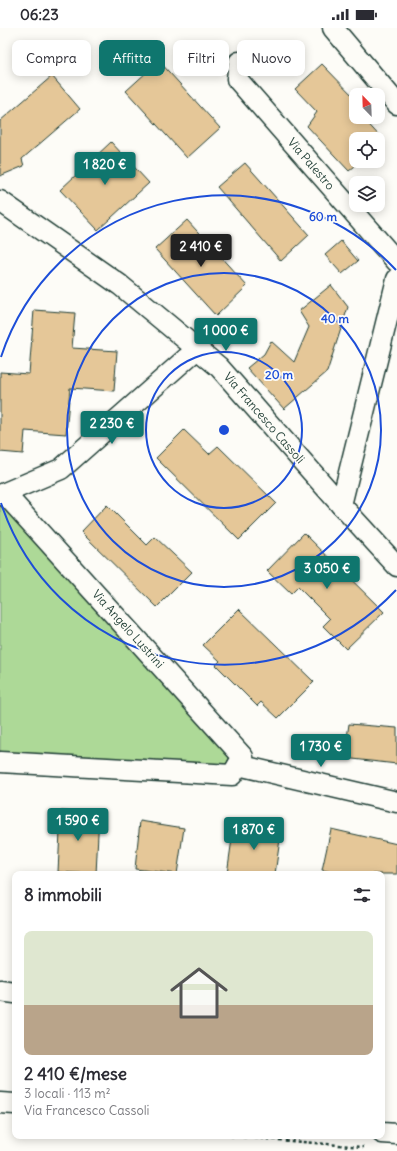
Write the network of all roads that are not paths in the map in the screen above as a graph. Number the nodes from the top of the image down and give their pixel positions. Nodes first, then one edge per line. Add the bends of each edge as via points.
1 (333, 28) edge
2 (237, 76) edge
3 (397, 104) edge
4 (0, 201) edge
5 (397, 262) edge
6 (397, 279) edge
7 (197, 349) junction
8 (3, 494) edge
9 (341, 505) junction
10 (397, 566) edge
11 (0, 762) edge
12 (238, 765) junction
13 (397, 802) edge
14 (0, 991) edge
15 (12, 993) edge
16 (0, 1103) edge
17 (12, 1104) edge
18 (385, 1133) edge
19 (397, 1134) edge

1 - 3 street
2 - 5 street, Via Palestro via 237,80
4 - 7 street, Via Francesco Cassoli via 120,285
6 - 9 street
7 - 8 street, Via Angelo Lustrini via 61,469
7 - 9 street, Via Francesco Cassoli via 219,367
8 - 12 street, Via Angelo Lustrini via 243,757
9 - 10 street, Via Francesco Cassoli
11 - 12 street via 232,775
12 - 13 street
14 - 15 street
16 - 17 street
18 - 19 street

